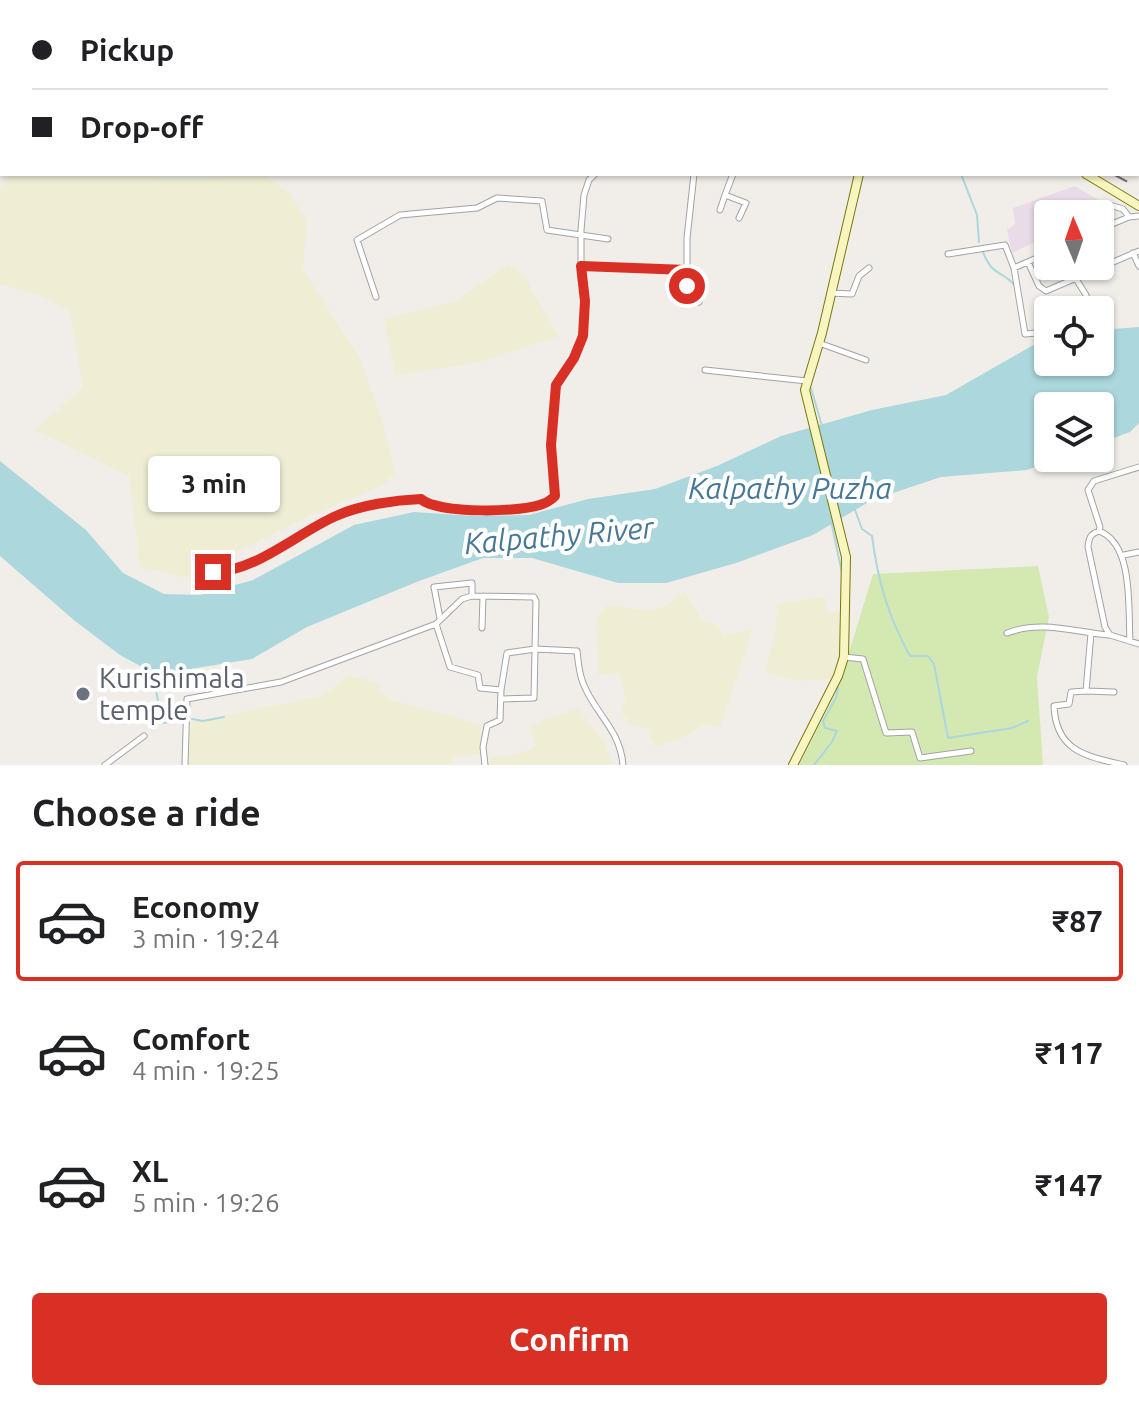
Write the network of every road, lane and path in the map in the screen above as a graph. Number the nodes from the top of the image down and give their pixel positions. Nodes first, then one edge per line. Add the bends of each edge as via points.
1 (593, 176) edge
2 (694, 176) edge
3 (732, 176) edge
4 (858, 176) edge
5 (1089, 176) edge
6 (725, 195) junction
7 (1114, 206) edge
8 (1139, 206) edge
9 (720, 210) dead end
10 (1139, 216) edge
11 (1129, 217) junction
12 (739, 218) dead end
13 (1114, 223) edge
14 (581, 236) junction
15 (608, 239) dead end
16 (1136, 252) edge
17 (948, 254) dead end
18 (1034, 259) edge
19 (1028, 262) junction
20 (1114, 262) edge
21 (581, 266) junction
22 (1139, 266) edge
23 (869, 268) dead end
24 (1014, 268) junction
25 (687, 270) junction
26 (1034, 275) edge
27 (1036, 280) edge
28 (1074, 280) edge
29 (1077, 280) edge
30 (829, 293) junction
31 (1086, 295) dead end
32 (376, 297) dead end
33 (699, 302) dead end
34 (1034, 333) edge
35 (818, 343) junction
36 (866, 360) dead end
37 (705, 370) dead end
38 (807, 381) junction
39 (1139, 467) edge
40 (1099, 531) junction
41 (1139, 552) edge
42 (1124, 555) junction
43 (213, 572) dead end
44 (472, 596) junction
45 (483, 596) junction
46 (438, 622) junction
47 (482, 628) dead end
48 (1007, 633) dead end
49 (1091, 633) junction
50 (1110, 635) junction
51 (1130, 641) junction
52 (1139, 644) edge
53 (535, 649) junction
54 (844, 657) junction
55 (501, 690) junction
56 (1086, 691) junction
57 (1114, 692) dead end
58 (502, 699) junction
59 (144, 736) dead end
60 (971, 751) dead end
61 (105, 765) edge
62 (185, 765) edge
63 (485, 765) edge
64 (623, 765) edge
65 (793, 765) edge
66 (1124, 765) edge

1 - 14 street via 584,195
2 - 25 street
3 - 6 street
4 - 30 main road
5 - 8 main road
6 - 9 street
6 - 12 street via 746,203
7 - 11 street
10 - 11 street
11 - 13 street
14 - 15 street
14 - 21 street
14 - 32 street via 547,230 542,201 497,198 477,208 400,215 357,240
16 - 20 street
16 - 22 street
17 - 24 street via 1005,245
18 - 19 street
19 - 24 street
19 - 26 street
21 - 25 street
21 - 43 street via 583,336 556,385 551,445 555,496 546,503 510,510 458,509 421,499 367,507 338,515 236,567
23 - 30 street via 852,294
24 - 34 street via 1025,334
25 - 33 street via 688,291
27 - 28 street via 1046,291
29 - 31 street
30 - 35 main road
35 - 36 street
35 - 38 main road
37 - 38 street
38 - 54 main road via 806,400 846,557
39 - 40 street via 1094,481 1088,490
40 - 42 street
40 - 50 street via 1092,533 1088,547
41 - 42 street
42 - 51 street
44 - 45 street
44 - 46 street
44 - 46 street via 472,583 434,587
45 - 47 street
45 - 53 street via 534,597
46 - 55 street via 450,667 478,675 480,688
46 - 62 street via 281,682 187,699
48 - 49 street via 1023,626 1061,626
49 - 50 street
49 - 56 street
50 - 51 street
51 - 52 street
53 - 55 street via 507,653
53 - 58 street via 534,698
53 - 64 street via 577,651 583,684 608,721
54 - 60 street via 863,659 886,733 912,732 920,758
54 - 65 main road
55 - 58 street
56 - 57 street
56 - 66 street via 1071,692 1069,704 1054,706 1058,732 1077,751
58 - 63 street via 500,720 487,726 484,737
59 - 61 street

